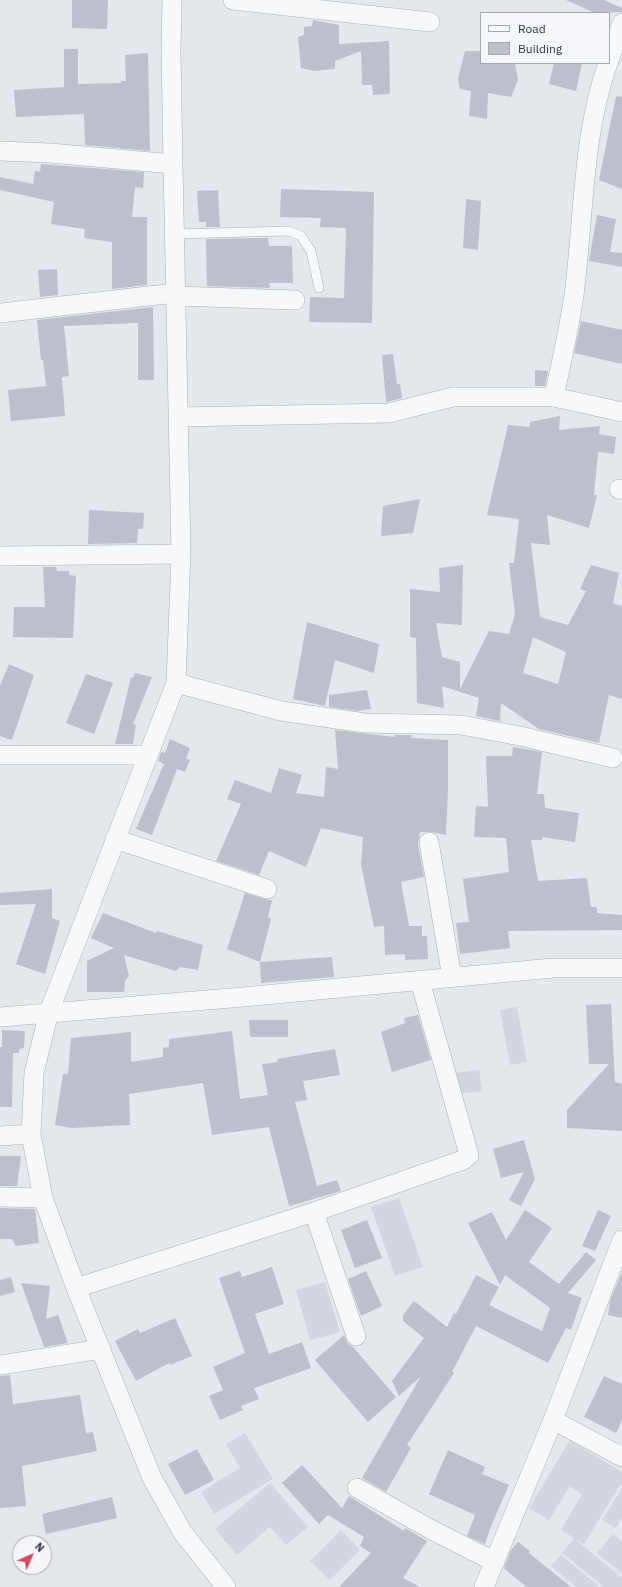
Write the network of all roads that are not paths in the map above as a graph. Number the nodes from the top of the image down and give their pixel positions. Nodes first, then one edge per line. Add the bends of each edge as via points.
1 (172, 0) edge
2 (233, 0) edge
3 (430, 22) dead end
4 (622, 23) edge
5 (610, 56) edge
6 (607, 64) edge
7 (0, 151) edge
8 (173, 164) junction
9 (174, 234) junction
10 (319, 288) dead end
11 (175, 294) junction
12 (294, 300) dead end
13 (0, 313) edge
14 (554, 396) junction
15 (622, 412) edge
16 (178, 417) junction
17 (181, 554) junction
18 (0, 556) edge
19 (176, 683) junction
20 (0, 754) edge
21 (148, 755) junction
22 (612, 758) dead end
23 (115, 839) junction
24 (428, 842) dead end
25 (267, 889) dead end
26 (622, 968) edge
27 (452, 978) junction
28 (420, 981) junction
29 (50, 1012) junction
30 (0, 1017) edge
31 (32, 1134) junction
32 (0, 1136) edge
33 (0, 1197) edge
34 (43, 1198) junction
35 (314, 1212) junction
36 (622, 1240) edge
37 (76, 1288) junction
38 (356, 1336) dead end
39 (101, 1350) junction
40 (0, 1365) edge
41 (553, 1420) junction
42 (622, 1457) edge
43 (357, 1488) dead end
44 (495, 1562) junction
45 (226, 1587) edge
46 (484, 1587) edge

1 - 8 street
2 - 3 street
4 - 5 street
6 - 14 street via 602,79 587,158 574,296
7 - 8 street
8 - 9 street
9 - 10 lane via 289,231 301,236 311,252
9 - 11 street
11 - 12 street
11 - 13 street
11 - 16 street
14 - 15 street
14 - 16 street via 453,397 389,413
16 - 17 street
17 - 18 street
17 - 19 street
19 - 21 street
19 - 22 street via 281,712 365,722 461,725
20 - 21 street
21 - 23 street
23 - 25 street
23 - 29 street
24 - 27 street
26 - 27 street via 553,968
27 - 28 street
28 - 29 street
28 - 35 street via 469,1155 463,1160
29 - 30 street
29 - 31 street via 34,1073
31 - 32 street
31 - 34 street
33 - 34 street
34 - 37 street
35 - 37 street
35 - 38 street
36 - 41 street
37 - 39 street
39 - 40 street
39 - 45 street via 152,1478 183,1533
41 - 42 street
41 - 44 street
43 - 44 street
44 - 46 street

